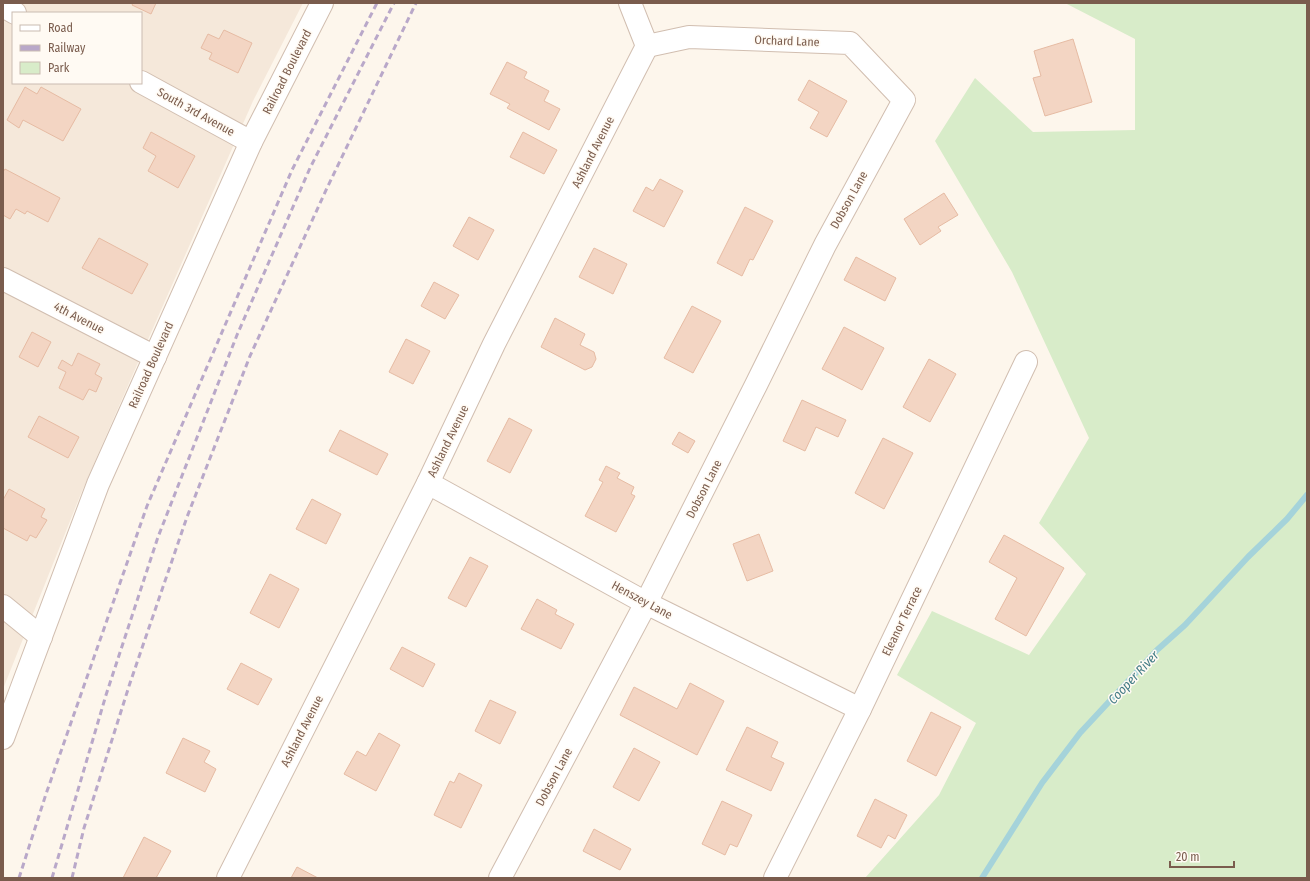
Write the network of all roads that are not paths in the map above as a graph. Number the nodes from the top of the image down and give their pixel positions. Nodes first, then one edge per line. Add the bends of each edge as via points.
1 (322, 3) edge
2 (630, 3) edge
3 (3, 6) edge
4 (13, 12) edge
5 (647, 46) junction
6 (142, 83) edge
7 (904, 100) joint
8 (251, 142) junction
9 (3, 279) edge
10 (154, 358) junction
11 (1026, 362) dead end
12 (428, 483) junction
13 (646, 603) junction
14 (3, 606) edge
15 (41, 637) junction
16 (860, 709) junction
17 (3, 738) edge
18 (228, 878) edge
19 (500, 878) edge
20 (774, 878) edge

1 - 8 street, Railroad Boulevard
2 - 5 street
3 - 4 street
5 - 7 street, Orchard Lane via 689,37 850,43
5 - 12 street, Ashland Avenue via 494,344
6 - 8 street, South 3rd Avenue
7 - 13 street, Dobson Lane via 824,245
8 - 10 street, Railroad Boulevard
9 - 10 street, 4th Avenue
10 - 15 street, Railroad Boulevard via 98,484
11 - 16 street, Eleanor Terrace
12 - 13 street, Henszey Lane
12 - 18 street, Ashland Avenue
13 - 16 street, Henszey Lane
13 - 19 street, Dobson Lane
14 - 15 street
15 - 17 street, Railroad Boulevard
16 - 20 street, Eleanor Terrace

